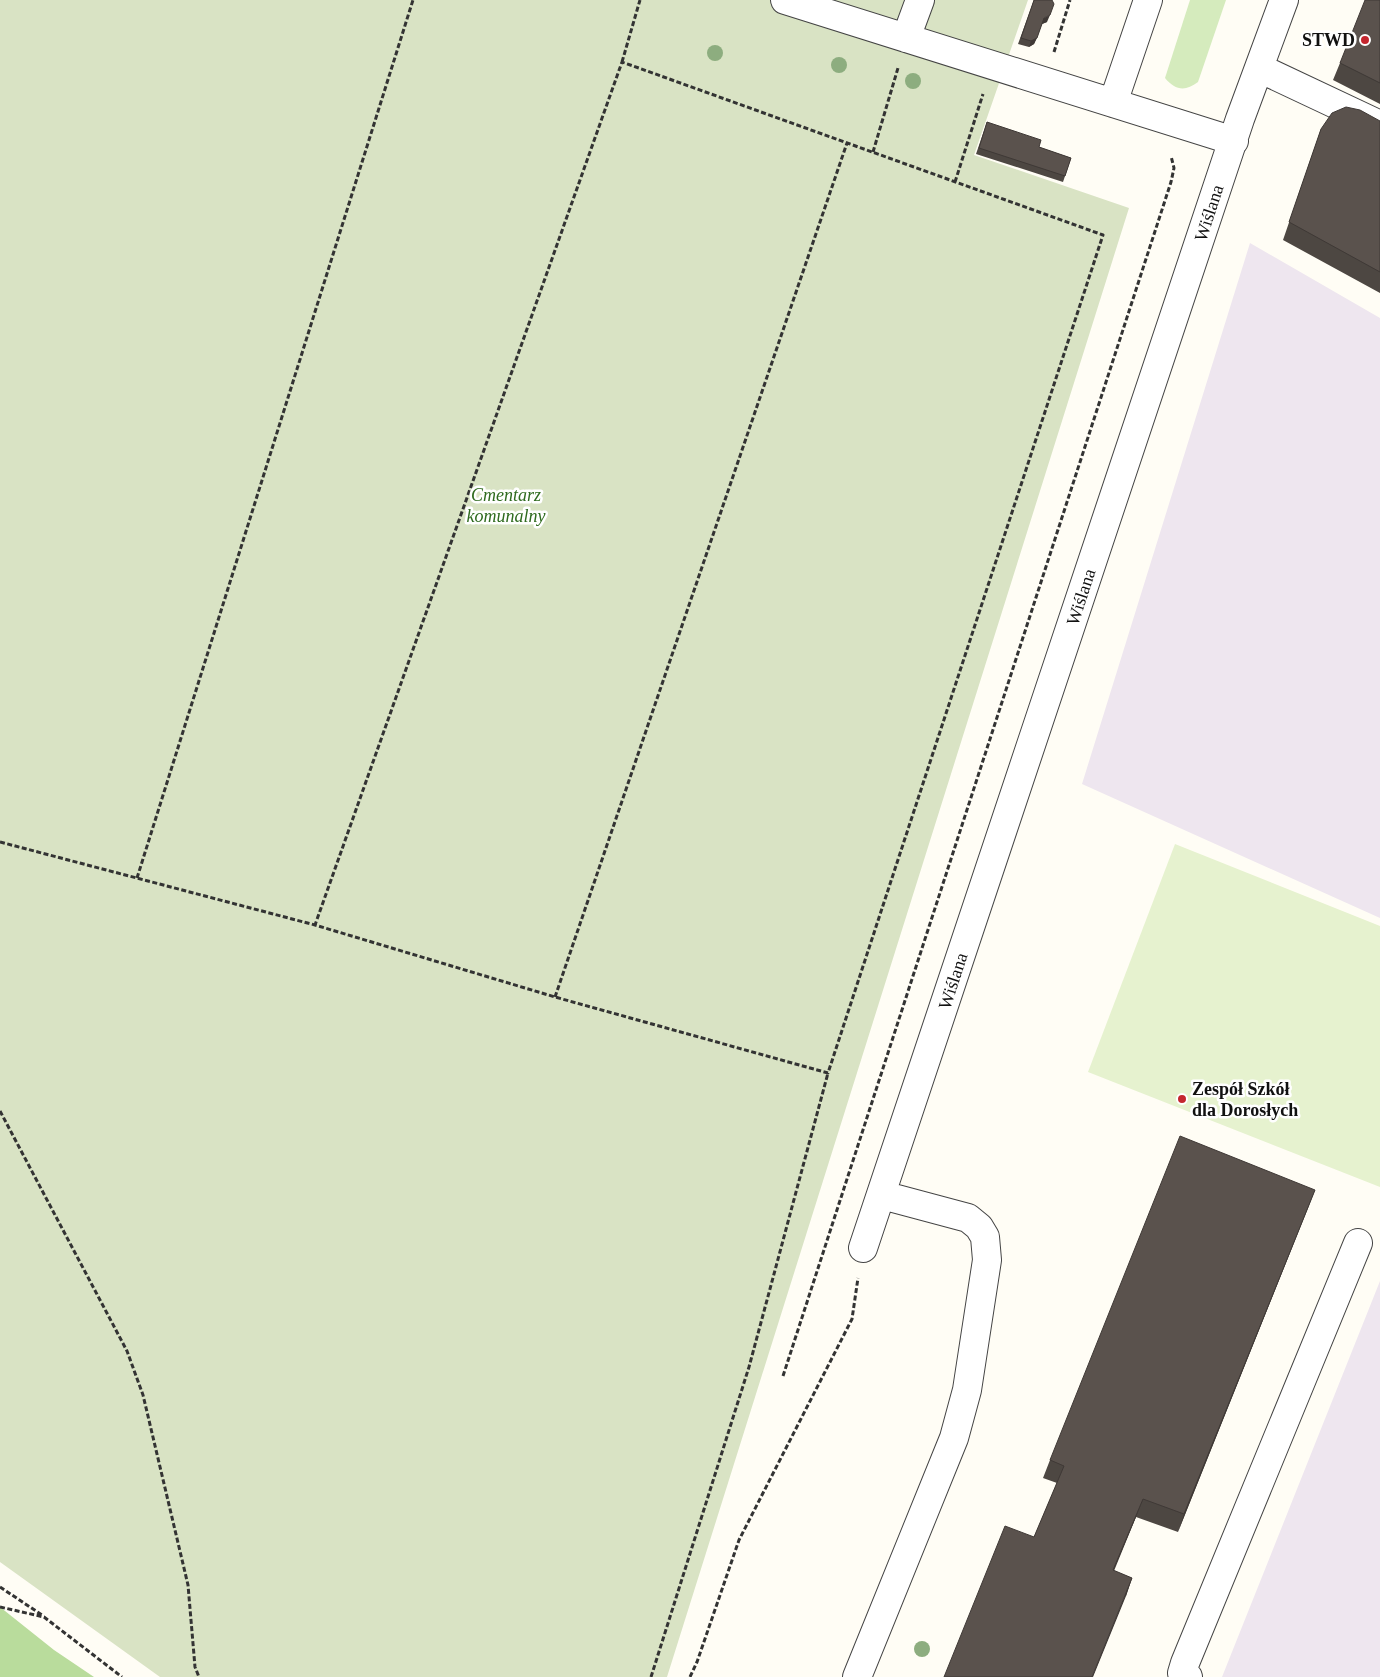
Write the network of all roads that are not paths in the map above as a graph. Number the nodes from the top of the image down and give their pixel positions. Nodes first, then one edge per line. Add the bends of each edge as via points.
1 (785, 0) edge
2 (920, 0) edge
3 (1148, 0) edge
4 (1284, 0) edge
5 (906, 38) junction
6 (1259, 68) junction
7 (1113, 103) junction
8 (1380, 125) edge
9 (1234, 141) junction
10 (882, 1195) junction
11 (1358, 1243) dead end
12 (863, 1248) road end
13 (1183, 1676) edge
14 (857, 1677) edge

1 - 5 street
2 - 5 street
3 - 7 street
4 - 6 street, Wiślana
5 - 7 street
6 - 8 street
6 - 9 street, Wiślana
7 - 9 street
9 - 10 street, Wiślana
10 - 12 street, Wiślana
10 - 14 street via 968,1218 985,1237 987,1260 967,1390 954,1438
11 - 13 street

